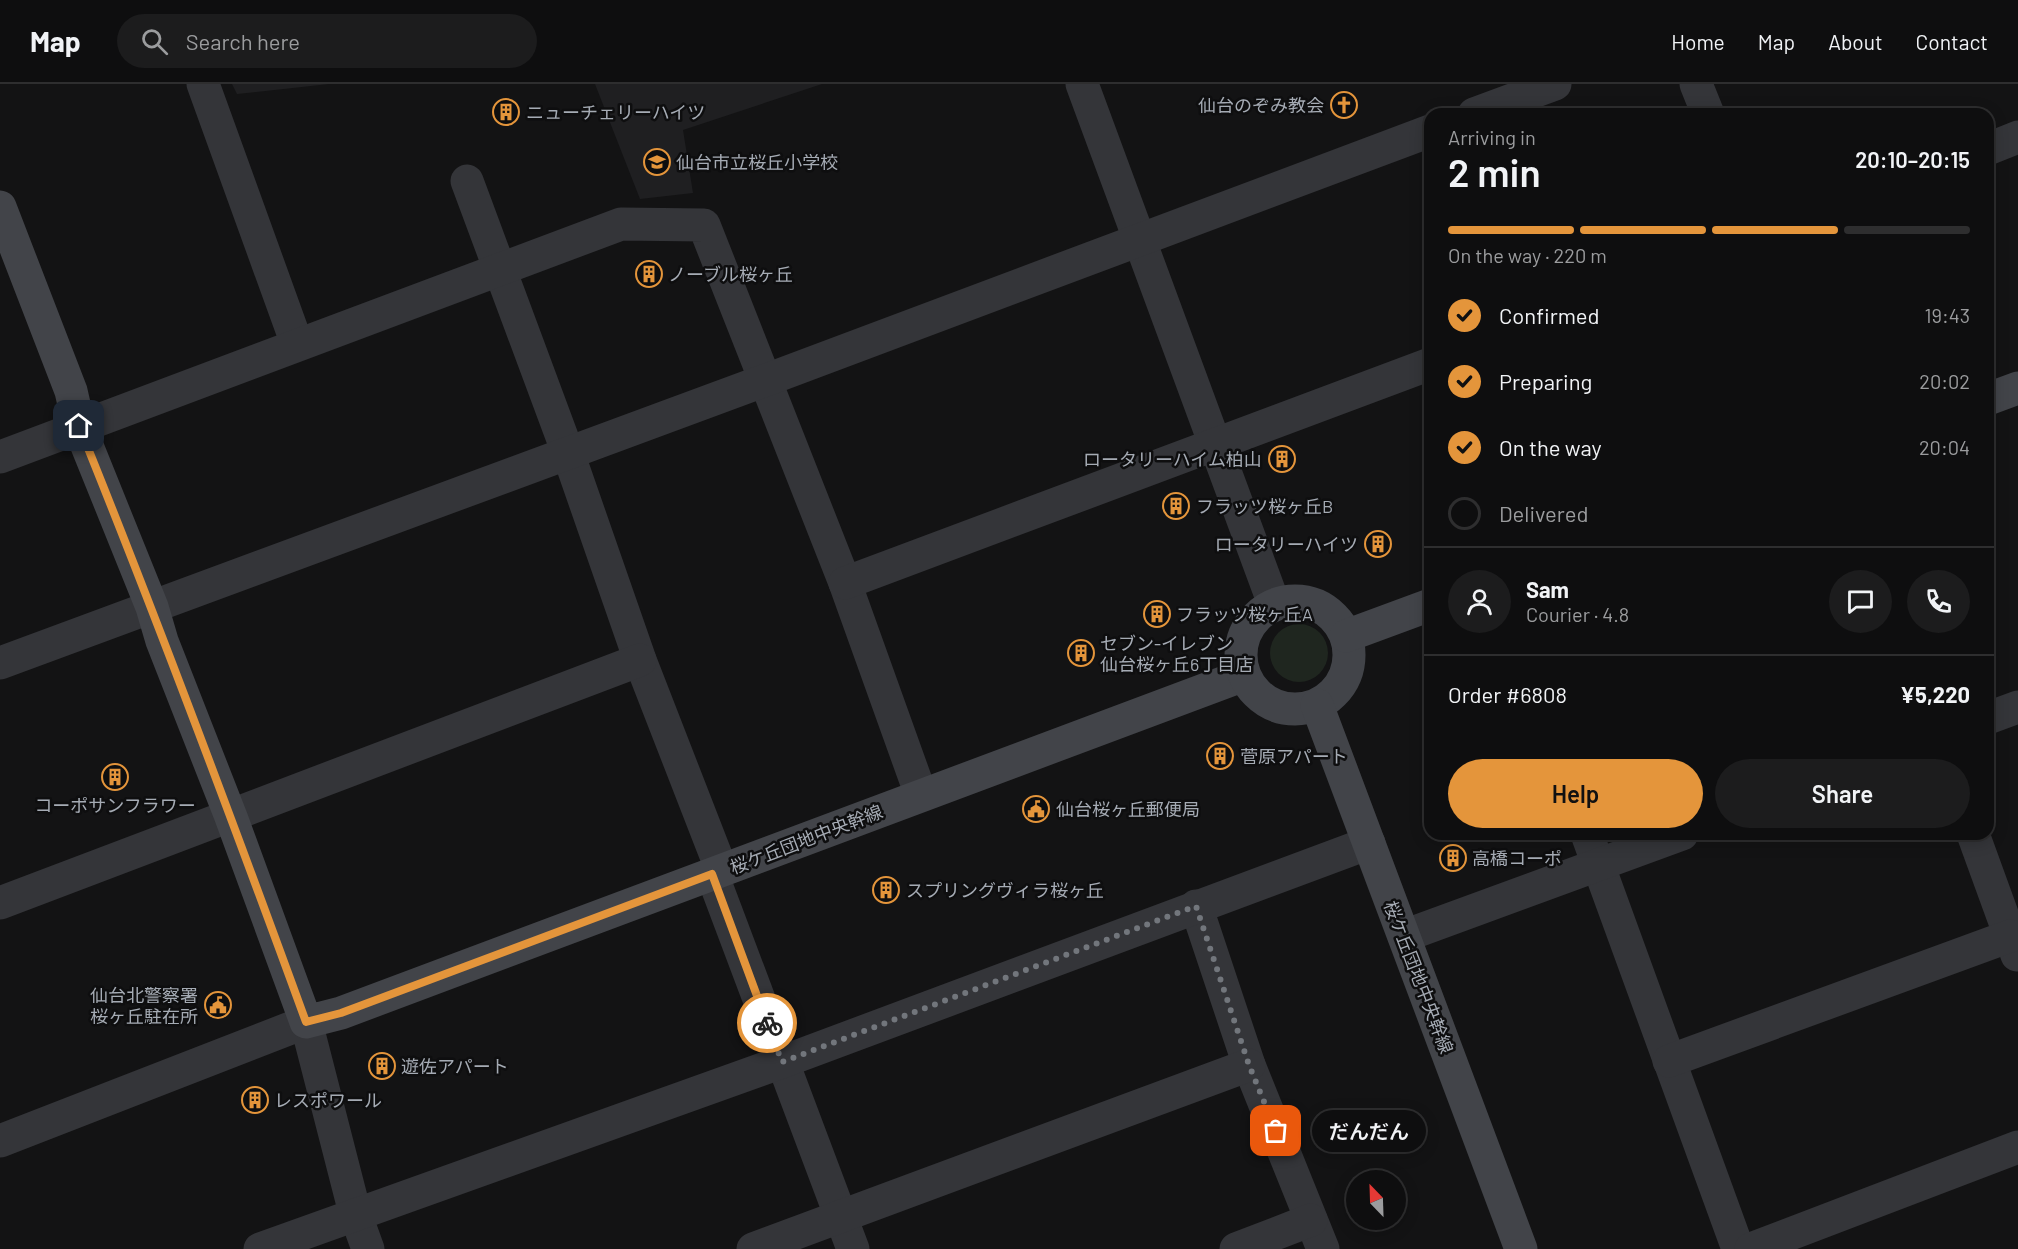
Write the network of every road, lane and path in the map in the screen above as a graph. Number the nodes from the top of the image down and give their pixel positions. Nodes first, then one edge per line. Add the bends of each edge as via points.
1 (203, 84) edge
2 (1082, 84) edge
3 (1555, 84) edge
4 (1696, 84) edge
5 (1490, 108) edge
6 (1706, 108) edge
7 (1424, 133) edge
8 (2018, 137) edge
9 (1994, 147) edge
10 (466, 181) dead end
11 (0, 207) edge
12 (1139, 239) junction
13 (8, 252) edge
14 (498, 271) junction
15 (297, 344) junction
16 (1424, 366) edge
17 (766, 381) junction
18 (2018, 388) edge
19 (1994, 397) edge
20 (79, 426) junction
21 (1216, 446) junction
22 (568, 453) junction
23 (0, 457) edge
24 (845, 583) junction
25 (1275, 604) junction
26 (1424, 606) edge
27 (152, 607) junction
28 (1346, 636) junction
29 (640, 660) junction
30 (0, 663) edge
31 (1244, 675) junction
32 (1317, 705) junction
33 (2018, 707) edge
34 (1994, 716) edge
35 (921, 795) junction
36 (231, 817) junction
37 (1589, 840) edge
38 (1666, 840) edge
39 (1975, 840) edge
40 (1369, 843) junction
41 (1599, 866) junction
42 (717, 873) junction
43 (0, 903) edge
44 (1196, 906) junction
45 (2012, 929) edge
46 (1404, 936) junction
47 (306, 1022) junction
48 (1670, 1061) junction
49 (782, 1062) junction
50 (1249, 1065) junction
51 (0, 1141) edge
52 (2018, 1147) edge
53 (355, 1214) junction
54 (841, 1217) junction
55 (1317, 1235) edge
56 (260, 1249) edge
57 (368, 1249) edge
58 (753, 1249) edge
59 (853, 1249) edge
60 (1236, 1249) edge
61 (1521, 1249) edge
62 (1738, 1249) edge
63 (1751, 1249) edge

1 - 15 street
2 - 12 street
3 - 5 street
4 - 6 street
7 - 12 street
8 - 9 street
10 - 14 street
11 - 13 street
12 - 17 street
12 - 21 street
13 - 20 street via 71,391
14 - 15 street
14 - 17 street via 621,224 704,225
14 - 22 street
15 - 20 street
16 - 21 street
17 - 22 street
17 - 24 street
18 - 19 street
20 - 23 street
20 - 27 street
21 - 24 street
21 - 25 street
22 - 27 street
22 - 29 street
24 - 35 street
25 - 28 street via 1292,600 1325,609
25 - 31 street via 1260,612 1241,641
26 - 28 street
27 - 30 street
27 - 36 street
28 - 32 street via 1350,653 1342,684
29 - 36 street
29 - 42 street
31 - 32 street via 1253,690 1282,708
31 - 35 street, 桜ケ丘団地中央幹線
32 - 40 street, 桜ケ丘団地中央幹線
33 - 34 street
35 - 42 street, 桜ケ丘団地中央幹線
36 - 43 street
36 - 47 street
37 - 41 street
38 - 41 street
39 - 45 street
40 - 44 street
40 - 46 street, 桜ケ丘団地中央幹線
41 - 46 street
41 - 48 street
42 - 47 street, 桜ケ丘団地中央幹線 via 341,1013
42 - 49 street
44 - 49 street
44 - 50 street
45 - 48 street
46 - 61 street, 桜ケ丘団地中央幹線
47 - 51 street
47 - 53 street
48 - 62 street
49 - 53 street
49 - 54 street
50 - 54 street
50 - 55 street
52 - 63 street
53 - 56 street
53 - 57 street
54 - 58 street
54 - 59 street
55 - 60 street

